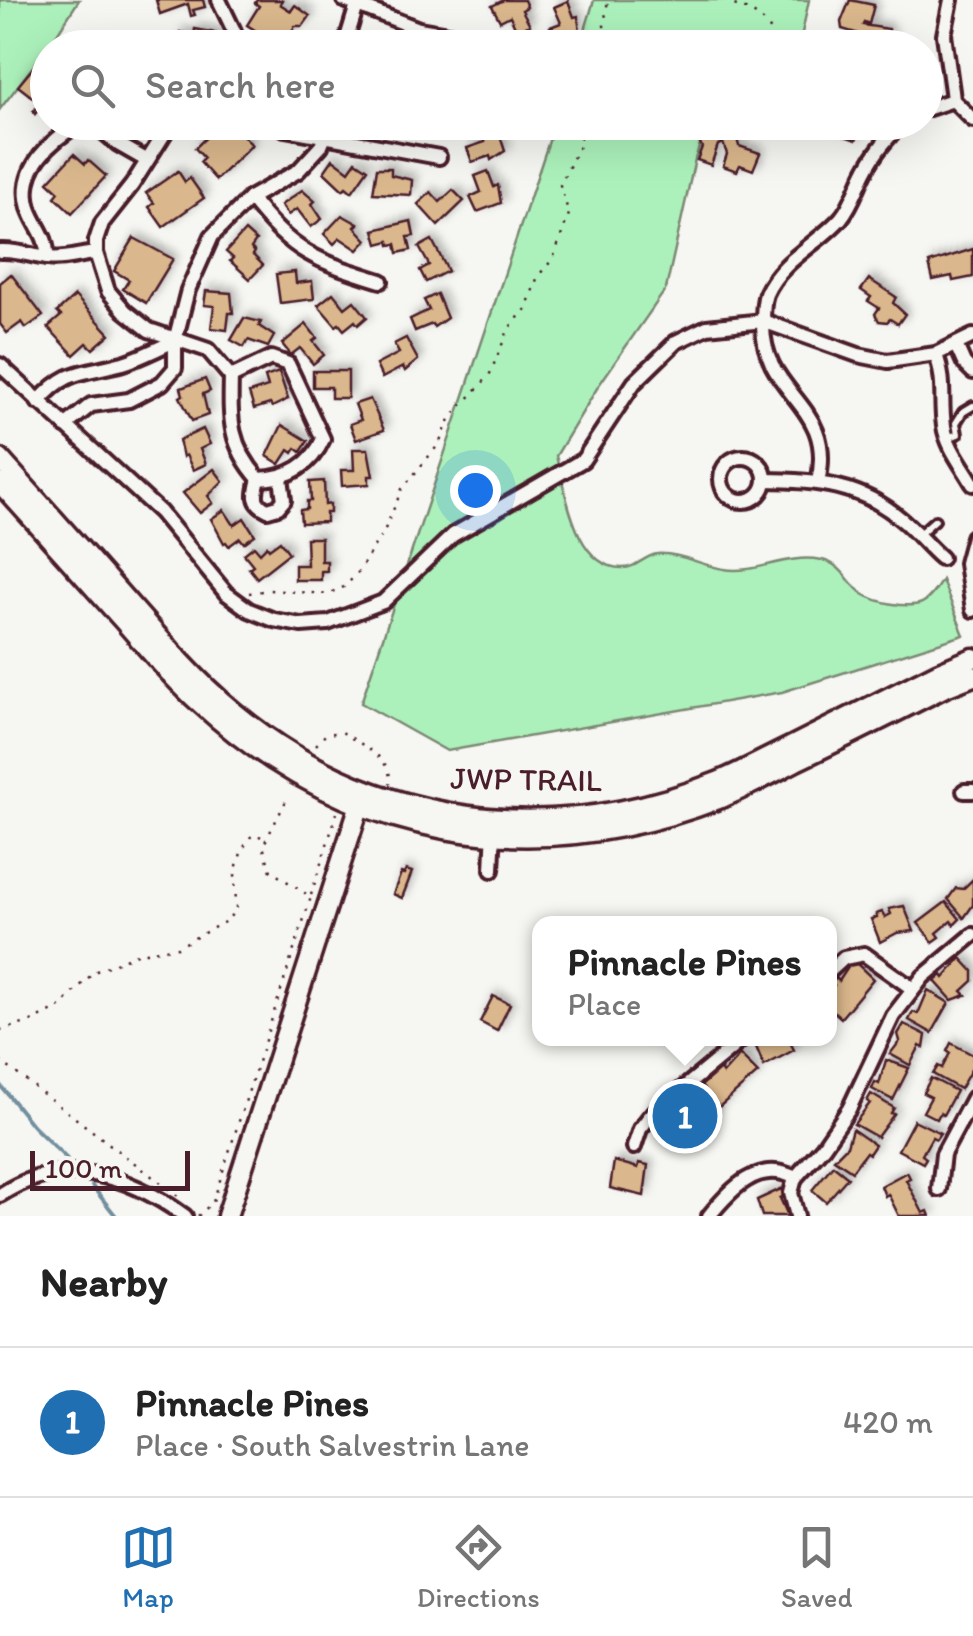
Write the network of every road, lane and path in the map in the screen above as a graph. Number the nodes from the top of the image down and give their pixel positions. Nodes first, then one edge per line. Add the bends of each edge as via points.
1 (219, 0) edge
2 (608, 0) edge
3 (722, 0) edge
4 (741, 0) edge
5 (951, 0) edge
6 (353, 2) edge
7 (731, 2) edge
8 (745, 7) junction
9 (234, 30) edge
10 (348, 30) edge
11 (426, 30) edge
12 (604, 30) edge
13 (771, 30) edge
14 (954, 100) junction
15 (943, 104) edge
16 (973, 120) edge
17 (59, 140) edge
18 (113, 140) edge
19 (160, 140) edge
20 (321, 140) edge
21 (375, 140) edge
22 (580, 140) edge
23 (889, 140) edge
24 (439, 157) dead end
25 (146, 160) junction
26 (250, 198) junction
27 (0, 251) edge
28 (96, 254) junction
29 (46, 258) junction
30 (382, 281) dead end
31 (763, 321) junction
32 (973, 336) edge
33 (175, 341) junction
34 (956, 345) junction
35 (936, 354) junction
36 (0, 365) edge
37 (973, 372) edge
38 (231, 377) junction
39 (38, 402) junction
40 (973, 406) edge
41 (65, 426) junction
42 (948, 438) junction
43 (0, 459) edge
44 (281, 478) junction
45 (259, 479) junction
46 (765, 480) dead end
47 (0, 482) edge
48 (818, 482) junction
49 (973, 484) edge
50 (935, 520) dead end
51 (918, 535) junction
52 (973, 536) edge
53 (941, 558) dead end
54 (970, 563) edge
55 (244, 597) dead end
56 (973, 610) edge
57 (973, 658) edge
58 (973, 676) edge
59 (305, 745) dead end
60 (316, 745) dead end
61 (319, 753) dead end
62 (389, 786) dead end
63 (289, 794) dead end
64 (362, 798) junction
65 (338, 813) dead end
66 (494, 828) junction
67 (266, 837) junction
68 (492, 870) dead end
69 (311, 897) junction
70 (973, 935) edge
71 (837, 964) edge
72 (913, 989) junction
73 (0, 1030) edge
74 (734, 1046) edge
75 (0, 1061) edge
76 (973, 1098) edge
77 (634, 1147) dead end
78 (795, 1178) junction
79 (939, 1189) dead end
80 (0, 1195) edge
81 (185, 1209) edge
82 (198, 1216) edge
83 (227, 1216) edge
84 (710, 1216) edge
85 (798, 1216) edge

1 - 9 street
2 - 12 path
3 - 7 path
4 - 8 path
5 - 14 street via 944,35
6 - 10 street
6 - 11 street
7 - 8 path
8 - 13 path
14 - 15 street
14 - 16 street
17 - 29 street via 28,174 29,209 44,235
18 - 25 street
19 - 25 street
20 - 26 street via 298,172
21 - 24 street
22 - 55 path via 560,184 569,214 554,258 508,328 489,376 451,417 439,444 402,489 357,574 334,592 256,591
23 - 31 street via 844,216 788,263 766,295
25 - 28 street via 102,223
26 - 30 street via 295,248
26 - 33 street via 212,236
27 - 29 street
28 - 29 street
28 - 33 street via 116,301 149,330
31 - 35 street via 858,356 888,361
31 - 41 street via 706,328 676,342 634,382 583,460 453,535 383,602 328,623 300,625 249,610 117,469
31 - 48 street via 770,366 818,434
32 - 34 street
33 - 38 street via 208,350
33 - 39 street via 68,376
33 - 41 street via 175,368 162,383 129,400 91,405
34 - 35 street
34 - 37 street
35 - 42 street
36 - 39 street
38 - 44 street via 271,358 288,364 323,439 314,458
38 - 45 street via 230,423 242,459
39 - 41 street
40 - 42 lane via 956,423 958,434
42 - 49 street
43 - 64 main road via 210,690
44 - 45 street
44 - 45 street via 284,500 268,510 254,496
46 - 48 street
47 - 64 main road via 199,702 256,748
48 - 51 street via 872,498
50 - 51 lane
51 - 53 street
52 - 54 street
54 - 56 street
57 - 66 main road via 698,789 596,817
58 - 66 main road via 723,798 599,833 541,838
59 - 61 path
60 - 62 path via 326,734 342,732 385,762
63 - 67 path
64 - 66 main road
64 - 83 main road
65 - 69 path
66 - 68 street
67 - 69 path via 270,871
67 - 73 path via 252,836 242,850 236,908 228,920 178,947 140,953 94,972 59,1008
69 - 82 path via 214,1202
70 - 72 street
71 - 72 street via 864,954
72 - 78 street via 842,1120
74 - 77 street via 652,1115
75 - 81 path
76 - 79 street via 943,1154
78 - 84 street via 774,1171 750,1176
78 - 85 street via 791,1194
80 - 81 street via 65,1172 97,1174

